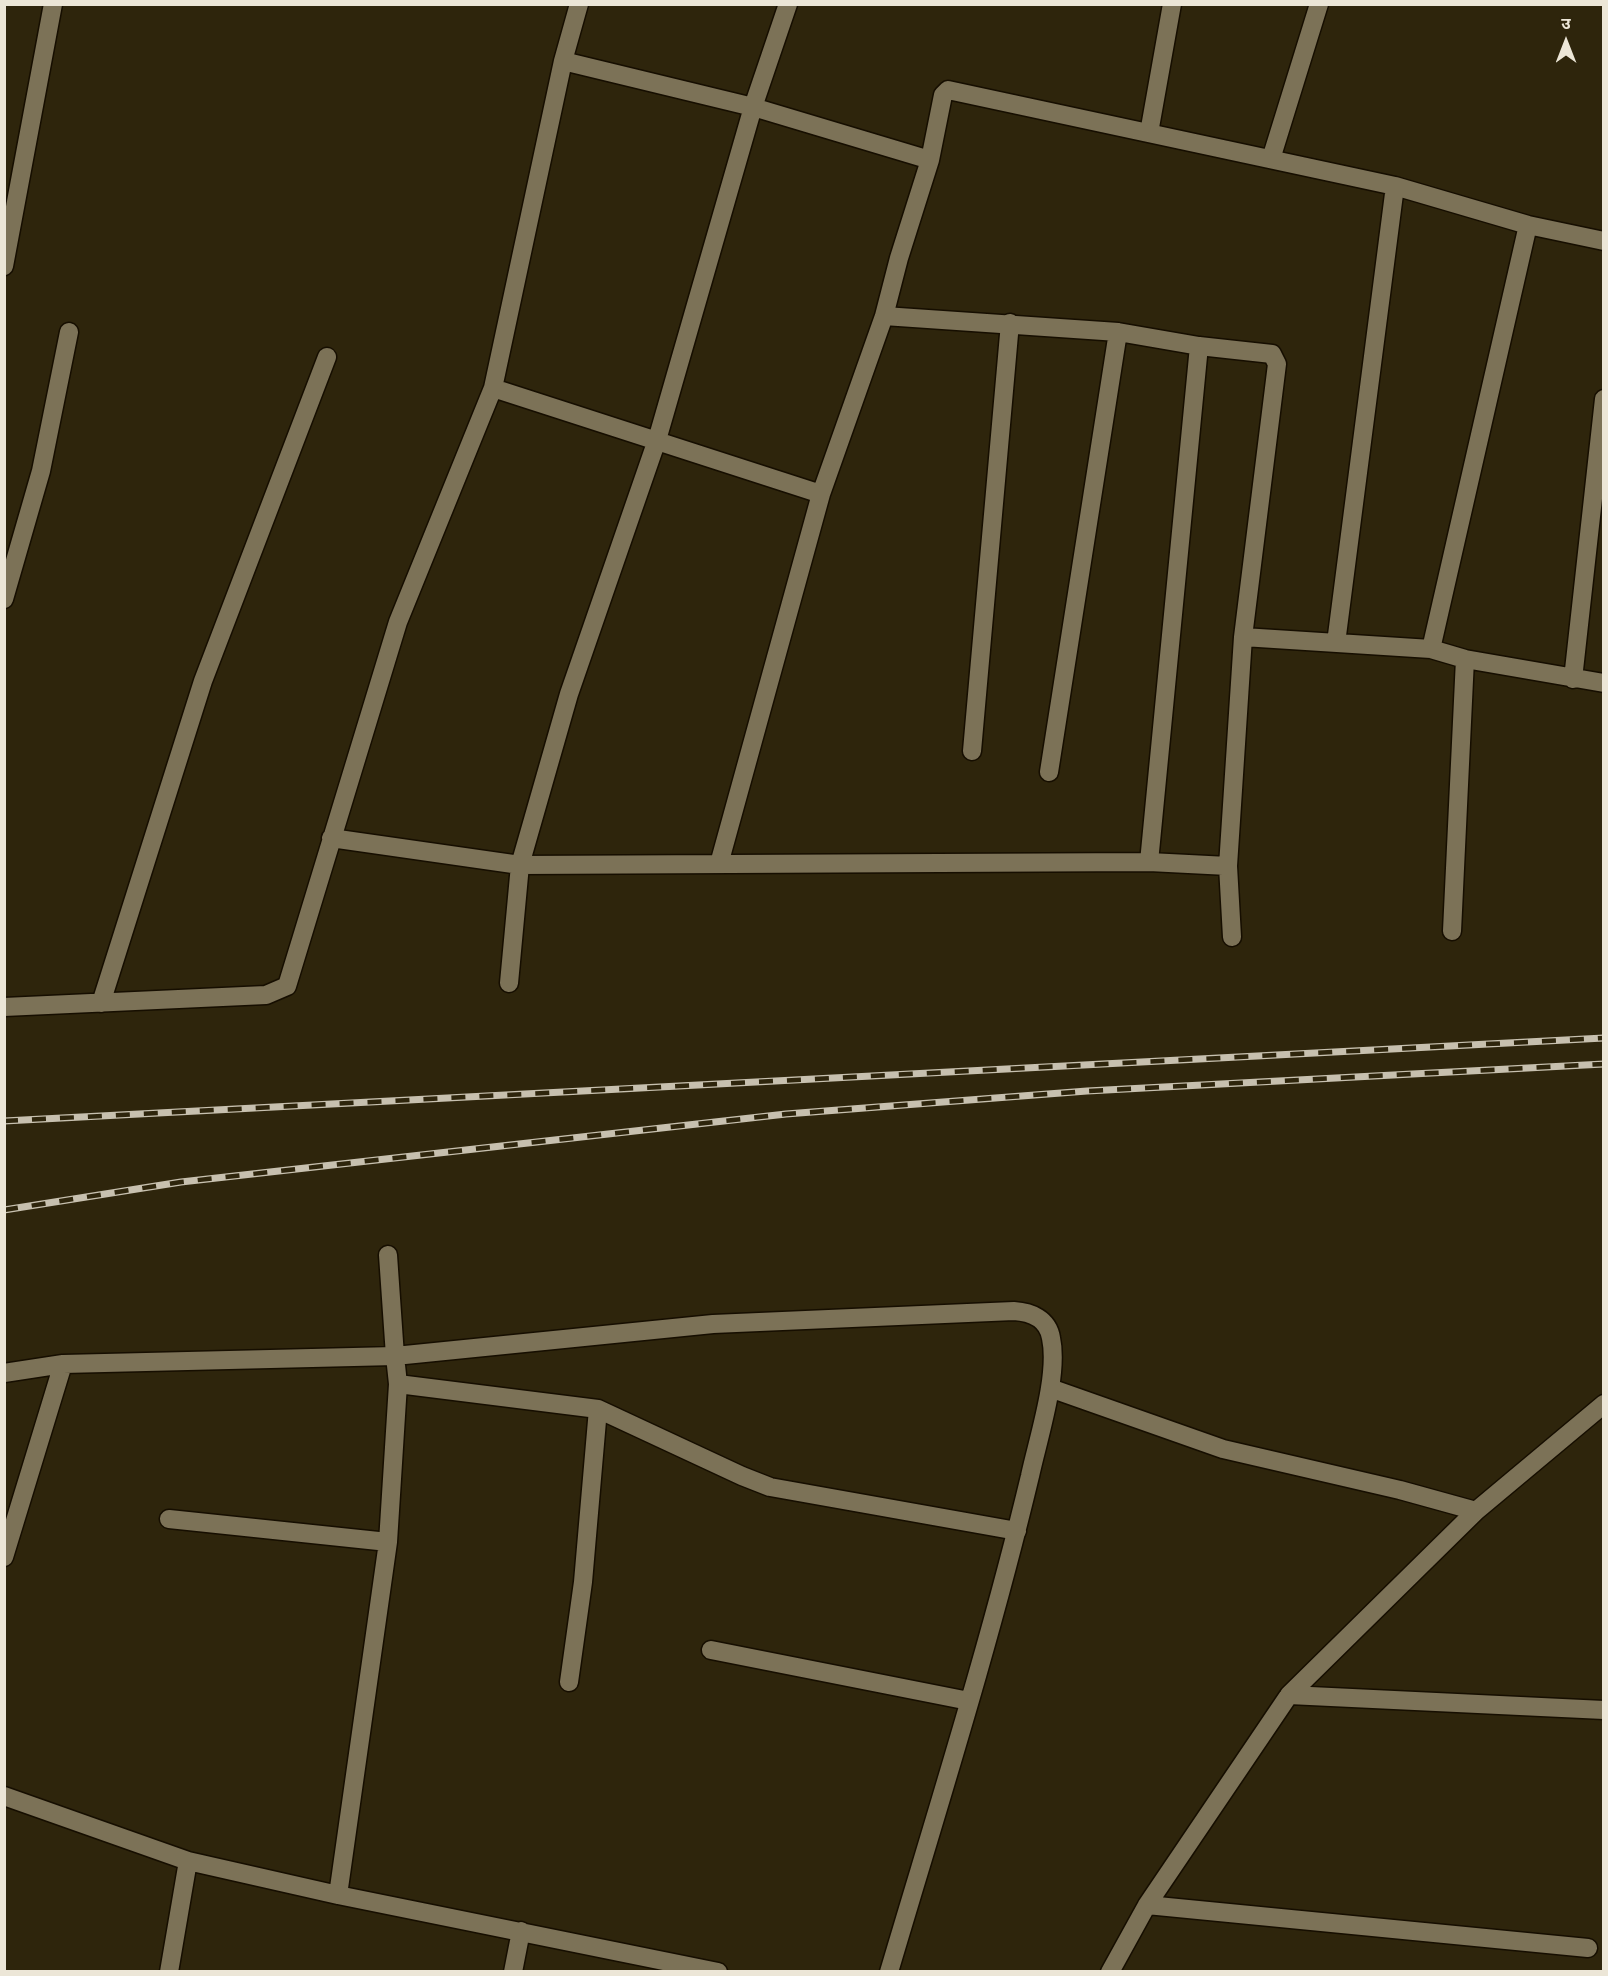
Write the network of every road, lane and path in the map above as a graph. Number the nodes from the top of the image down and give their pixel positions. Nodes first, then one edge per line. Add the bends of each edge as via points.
1 (53, 4) edge
2 (579, 4) edge
3 (788, 4) edge
4 (1172, 4) edge
5 (1319, 4) edge
6 (563, 61) junction
7 (753, 107) junction
8 (1149, 133) junction
9 (1271, 159) junction
10 (930, 160) junction
11 (1395, 186) junction
12 (1528, 225) junction
13 (1604, 242) edge
14 (4, 266) edge
15 (884, 316) junction
16 (1010, 323) junction
17 (69, 332) dead end
18 (1118, 332) junction
19 (1198, 346) junction
20 (327, 357) dead end
21 (494, 388) junction
22 (1604, 399) edge
23 (657, 440) junction
24 (821, 494) junction
25 (4, 599) edge
26 (1243, 637) junction
27 (1336, 643) junction
28 (1431, 649) junction
29 (1465, 659) junction
30 (1572, 680) junction
31 (1604, 683) edge
32 (972, 750) dead end
33 (1049, 772) dead end
34 (331, 838) junction
35 (1149, 862) junction
36 (719, 864) junction
37 (520, 865) junction
38 (1227, 866) junction
39 (1452, 931) dead end
40 (1232, 937) dead end
41 (508, 983) dead end
42 (100, 1003) junction
43 (4, 1007) edge
44 (388, 1255) dead end
45 (395, 1356) junction
46 (63, 1364) junction
47 (4, 1373) edge
48 (398, 1384) junction
49 (1050, 1388) junction
50 (1604, 1404) edge
51 (598, 1409) junction
52 (1476, 1511) junction
53 (169, 1519) dead end
54 (1017, 1531) junction
55 (388, 1542) junction
56 (4, 1557) edge
57 (711, 1650) dead end
58 (569, 1682) dead end
59 (1289, 1695) junction
60 (969, 1701) junction
61 (1604, 1710) edge
62 (4, 1796) edge
63 (188, 1861) junction
64 (338, 1895) junction
65 (1147, 1905) junction
66 (521, 1931) junction
67 (1588, 1948) dead end
68 (169, 1971) edge
69 (513, 1971) edge
70 (718, 1971) edge
71 (889, 1971) edge
72 (1110, 1971) edge

1 - 14 street
2 - 6 street
3 - 7 street
4 - 8 street
5 - 9 street
6 - 7 street
6 - 21 street
7 - 10 street
7 - 23 street
8 - 9 street
8 - 10 street via 948,90 943,95
9 - 11 street
10 - 15 street
11 - 12 street
11 - 27 street
12 - 13 street
12 - 28 street
15 - 16 street
15 - 24 street
16 - 18 street
16 - 32 street
17 - 25 street via 42,471
18 - 19 street
18 - 33 street
19 - 26 street via 1275,357
19 - 35 street
20 - 42 street via 203,681
21 - 23 street
21 - 34 street via 398,621
22 - 30 street
23 - 24 street
23 - 37 street via 569,694
24 - 36 street
26 - 27 street
26 - 38 street
27 - 28 street
28 - 29 street
29 - 30 street
29 - 39 street
30 - 31 street
34 - 37 street
34 - 42 street via 287,986 266,995
35 - 36 street
35 - 38 street
36 - 37 street
37 - 41 street
38 - 40 street
42 - 43 street
44 - 45 street
45 - 46 street
45 - 48 street
45 - 49 street via 713,1324 1014,1311 1036,1316 1045,1323 1051,1338
46 - 47 street
46 - 56 street
48 - 51 street
48 - 55 street
49 - 52 street via 1223,1449
49 - 54 street
50 - 52 street
51 - 54 street via 771,1487
51 - 58 street via 583,1582
52 - 59 street
53 - 55 street
54 - 60 street
55 - 64 street
57 - 60 street
59 - 61 street
59 - 65 street
60 - 71 street
62 - 63 street
63 - 64 street
63 - 68 street
64 - 66 street
65 - 67 street
65 - 72 street
66 - 69 street
66 - 70 street

